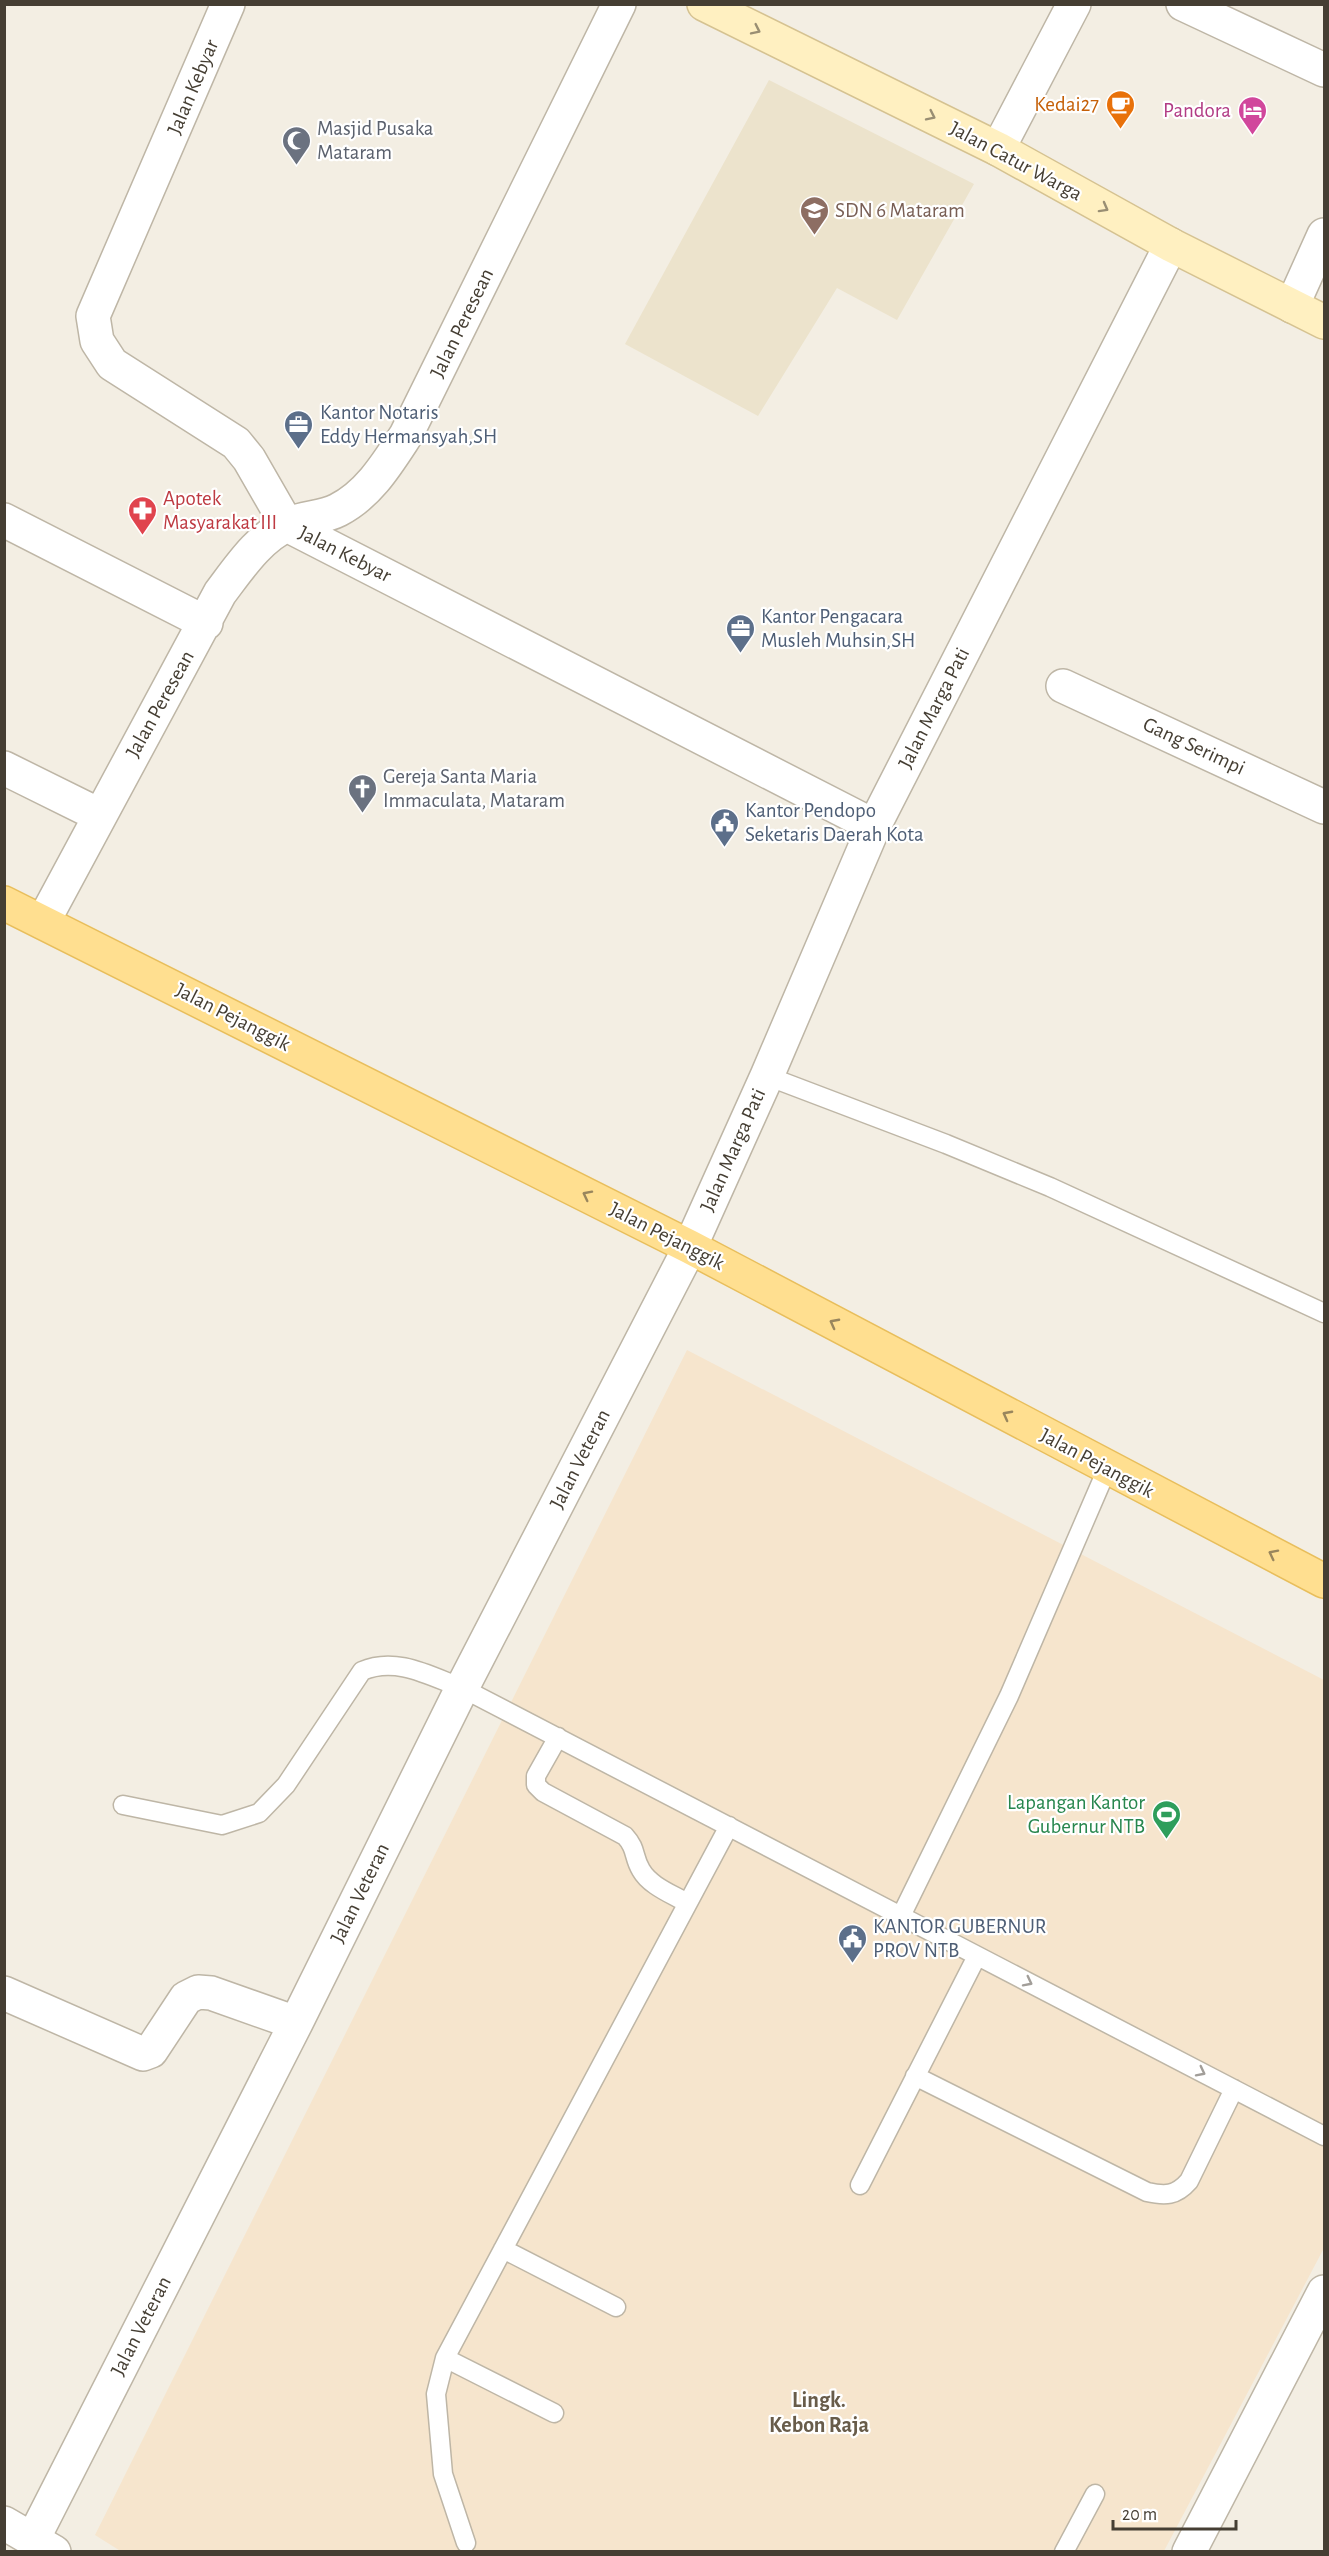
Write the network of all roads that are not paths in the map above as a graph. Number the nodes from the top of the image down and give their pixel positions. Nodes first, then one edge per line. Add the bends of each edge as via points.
1 (228, 4) edge
2 (620, 4) edge
3 (704, 4) edge
4 (1074, 4) edge
5 (1183, 4) edge
6 (1324, 70) edge
7 (998, 149) junction
8 (1324, 235) edge
9 (1171, 245) junction
10 (1292, 306) junction
11 (1324, 322) edge
12 (4, 520) edge
13 (287, 525) junction
14 (206, 623) junction
15 (1063, 686) dead end
16 (4, 768) edge
17 (1324, 807) edge
18 (99, 815) junction
19 (874, 826) junction
20 (4, 903) edge
21 (43, 922) junction
22 (767, 1076) junction
23 (690, 1246) junction
24 (1324, 1313) edge
25 (1107, 1469) junction
26 (1324, 1581) edge
27 (462, 1688) junction
28 (558, 1737) junction
29 (123, 1805) dead end
30 (729, 1826) junction
31 (687, 1903) junction
32 (901, 1916) junction
33 (977, 1956) junction
34 (4, 1993) edge
35 (296, 2023) junction
36 (915, 2076) junction
37 (1234, 2089) junction
38 (1324, 2136) edge
39 (860, 2185) dead end
40 (503, 2249) junction
41 (616, 2307) dead end
42 (1320, 2311) edge
43 (445, 2358) junction
44 (554, 2413) dead end
45 (1095, 2494) dead end
46 (4, 2523) edge
47 (466, 2543) dead end
48 (43, 2545) edge
49 (1064, 2552) edge
50 (1189, 2552) edge

1 - 13 street, Jalan Kebyar via 93,316 97,341 112,364 236,443
2 - 13 street, Jalan Peresean via 393,455 368,488 351,502 336,511
3 -> 7 main road, Jalan Catur Warga
4 - 7 street
5 - 6 street
7 -> 9 main road, Jalan Catur Warga
8 - 10 street
9 - 10 main road, Jalan Catur Warga
9 - 19 street, Jalan Marga Pati
10 - 11 main road, Jalan Catur Warga
12 - 14 street
13 - 14 street, Jalan Peresean via 261,543 240,566 220,592
13 - 19 street, Jalan Kebyar
14 - 18 street, Jalan Peresean
15 - 17 street, Gang Serimpi
16 - 18 street
18 - 21 street, Jalan Peresean
19 - 22 street, Jalan Marga Pati
20 - 21 main road, Jalan Pejanggik
23 -> 21 main road, Jalan Pejanggik
22 - 23 street, Jalan Marga Pati
22 - 24 lane via 1050,1187
25 -> 23 main road, Jalan Pejanggik
23 - 27 street, Jalan Veteran
26 -> 25 main road, Jalan Pejanggik
25 - 32 lane via 1010,1695
27 - 28 lane
27 - 29 lane via 393,1664 362,1671 286,1785 259,1813 222,1825
27 - 35 street, Jalan Veteran
28 - 30 lane
28 - 31 lane via 536,1776 536,1785 625,1836 634,1845 640,1870
30 - 31 lane
30 - 32 lane
31 - 40 lane
32 - 33 lane
33 - 36 lane
33 -> 37 lane
34 - 35 street via 143,2054 151,2051 186,1998 198,1992
35 - 48 street, Jalan Veteran
36 - 37 lane via 1147,2192 1166,2196 1189,2181
36 - 39 lane
37 - 38 lane
40 - 41 lane
40 - 43 lane
42 - 50 street
43 - 44 lane
43 - 47 lane via 436,2394 442,2465
45 - 49 lane
46 - 48 street

